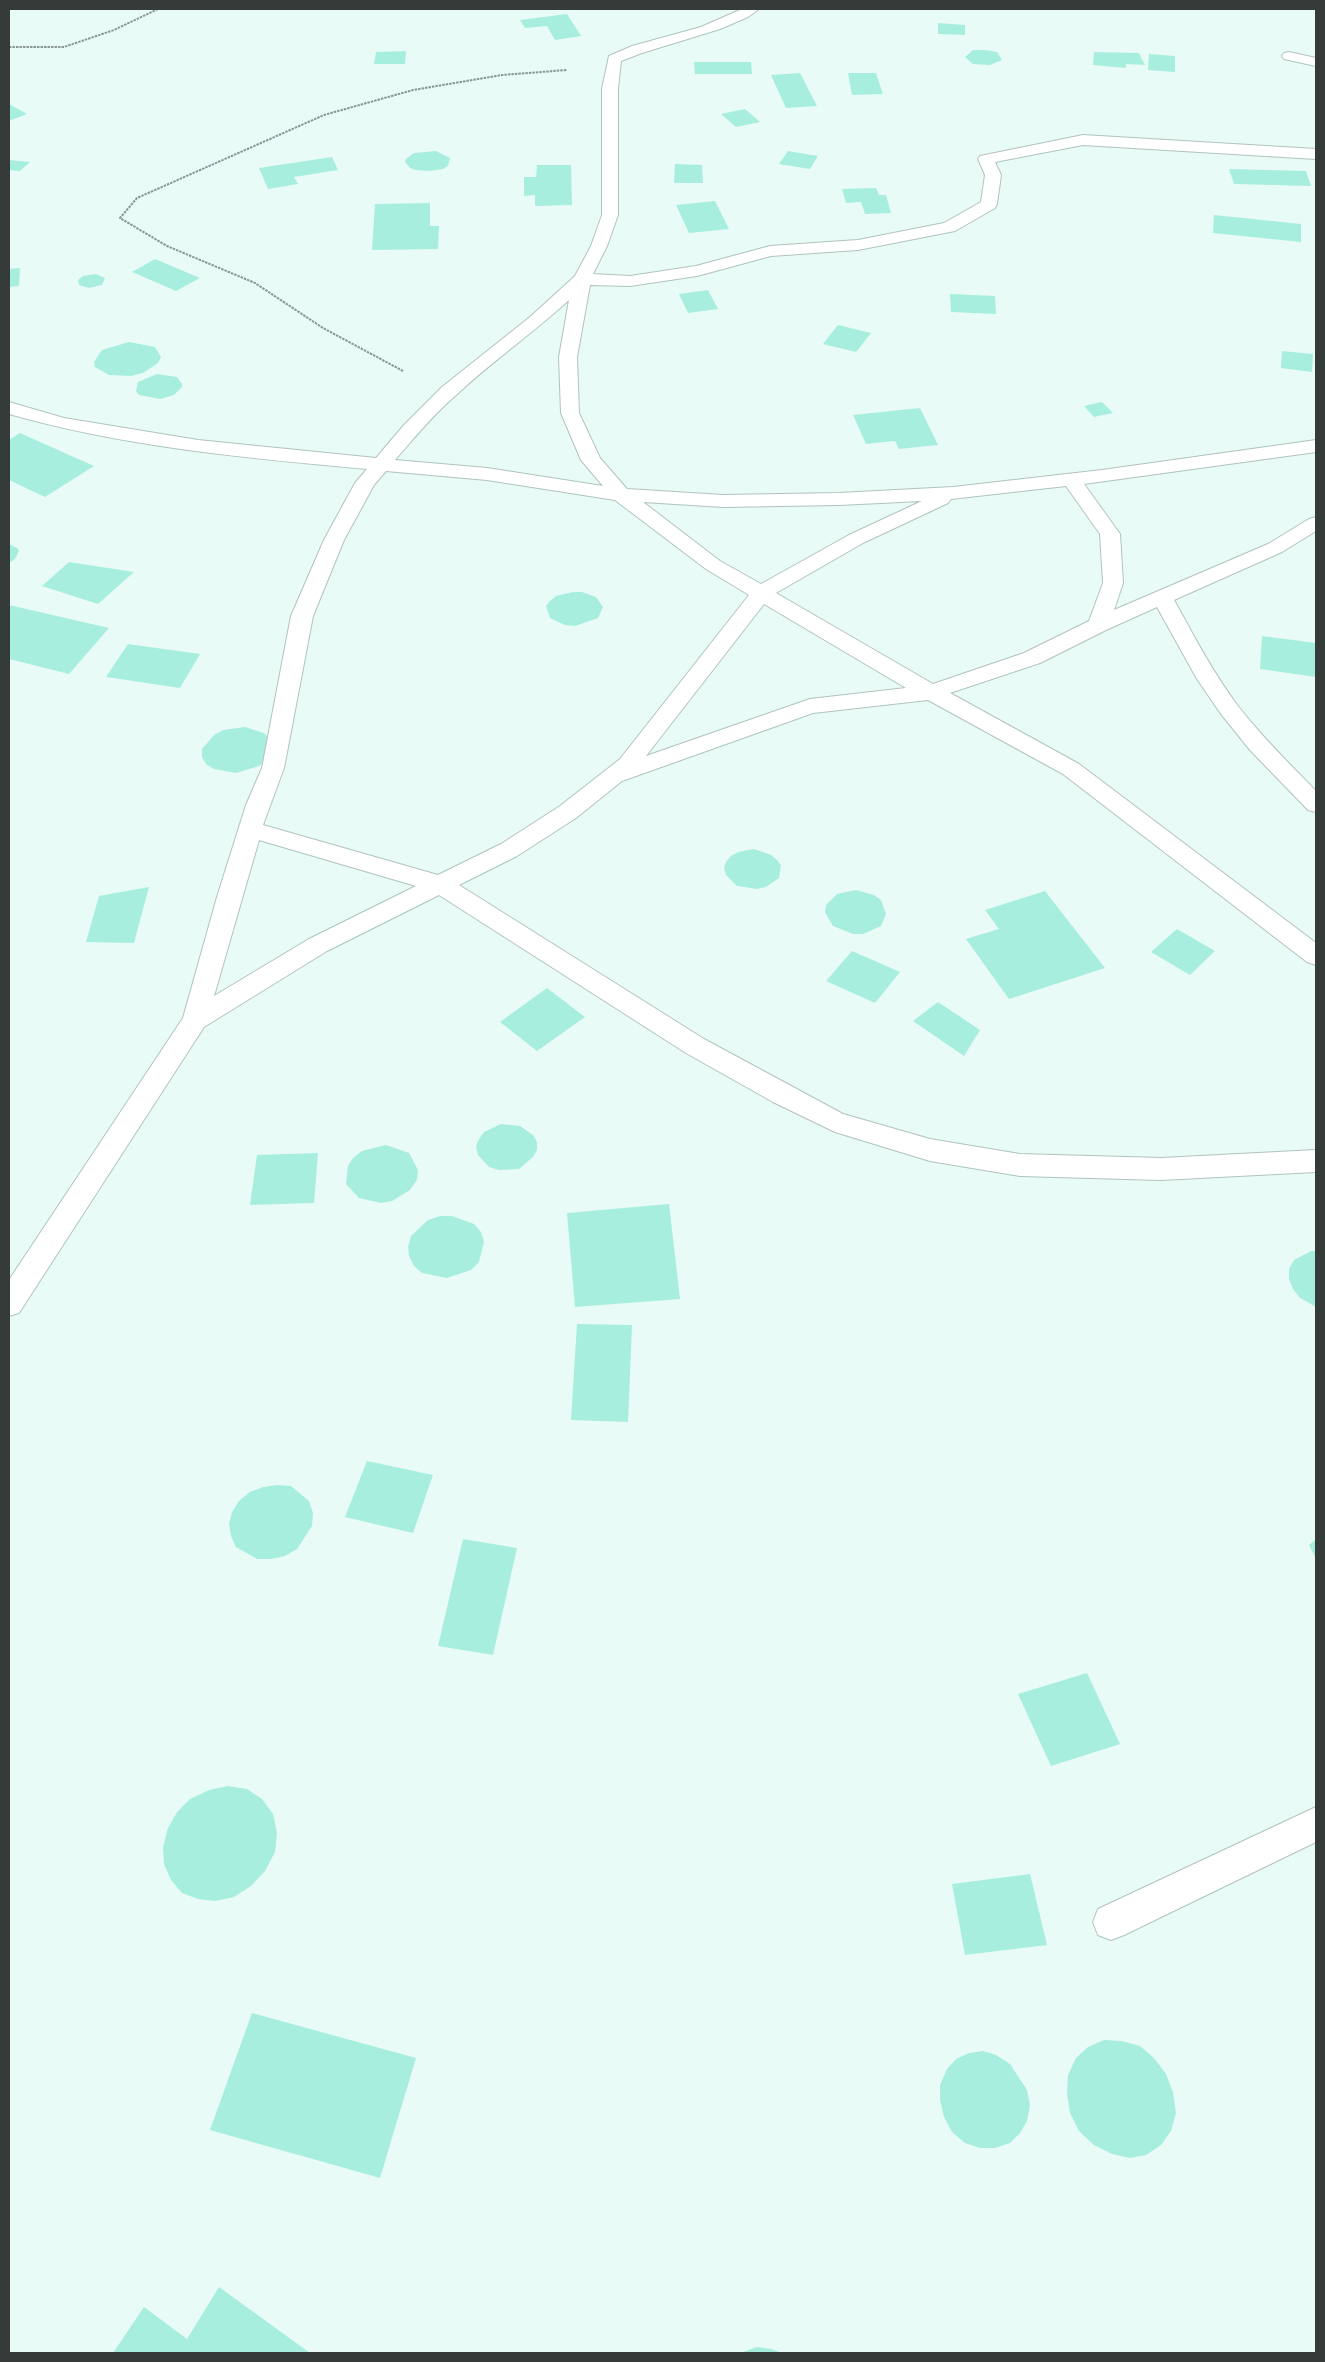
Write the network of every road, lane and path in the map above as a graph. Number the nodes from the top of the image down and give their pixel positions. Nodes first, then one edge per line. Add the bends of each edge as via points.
1 (158, 9) edge
2 (752, 9) edge
3 (9, 48) edge
4 (1289, 56) dead end
5 (1316, 62) edge
6 (613, 65) junction
7 (1316, 154) edge
8 (582, 279) junction
9 (449, 391) junction
10 (9, 408) edge
11 (1316, 446) edge
12 (380, 464) junction
13 (1071, 479) junction
14 (953, 493) junction
15 (621, 495) junction
16 (1316, 523) edge
17 (761, 593) junction
18 (1162, 598) junction
19 (1098, 625) junction
20 (932, 692) junction
21 (615, 775) junction
22 (1316, 804) edge
23 (251, 830) junction
24 (440, 884) junction
25 (1316, 956) edge
26 (195, 1020) junction
27 (1316, 1161) edge
28 (9, 1304) edge
29 (1316, 1824) edge
30 (1111, 1922) dead end

1 - 3 path via 114,30 64,47
2 - 6 street via 678,39 624,53 614,59
4 - 5 street
6 - 8 street via 610,89 610,216 600,246
6 - 9 path via 502,75 414,90 324,115 137,198 120,218 167,246 254,283 362,350
7 - 8 street via 1082,140 986,159 993,175 989,204 949,227 858,244 770,251 697,271 630,281
8 - 9 street
8 - 15 street via 568,357 570,413 591,460
9 - 12 street
10 - 12 street via 62,423 130,436 276,455
11 - 13 street
12 - 15 street via 487,474
12 - 23 street via 365,483 334,540 302,616 272,768
13 - 14 street
13 - 19 street via 1110,534 1113,583
14 - 15 street via 723,501
14 - 17 street via 856,538
15 - 17 street via 714,565
16 - 18 street via 1274,548
17 - 20 street
17 - 21 street via 628,764
18 - 19 street
18 - 22 street via 1204,671 1239,723
19 - 20 street via 1032,658
20 - 21 street via 810,706
20 - 25 street via 1071,769
21 - 24 street via 568,812 516,845
23 - 24 street
23 - 26 street
24 - 26 street via 318,945
24 - 27 street via 695,1046 835,1122 930,1150 1020,1165 1161,1169
26 - 28 street
29 - 30 street

